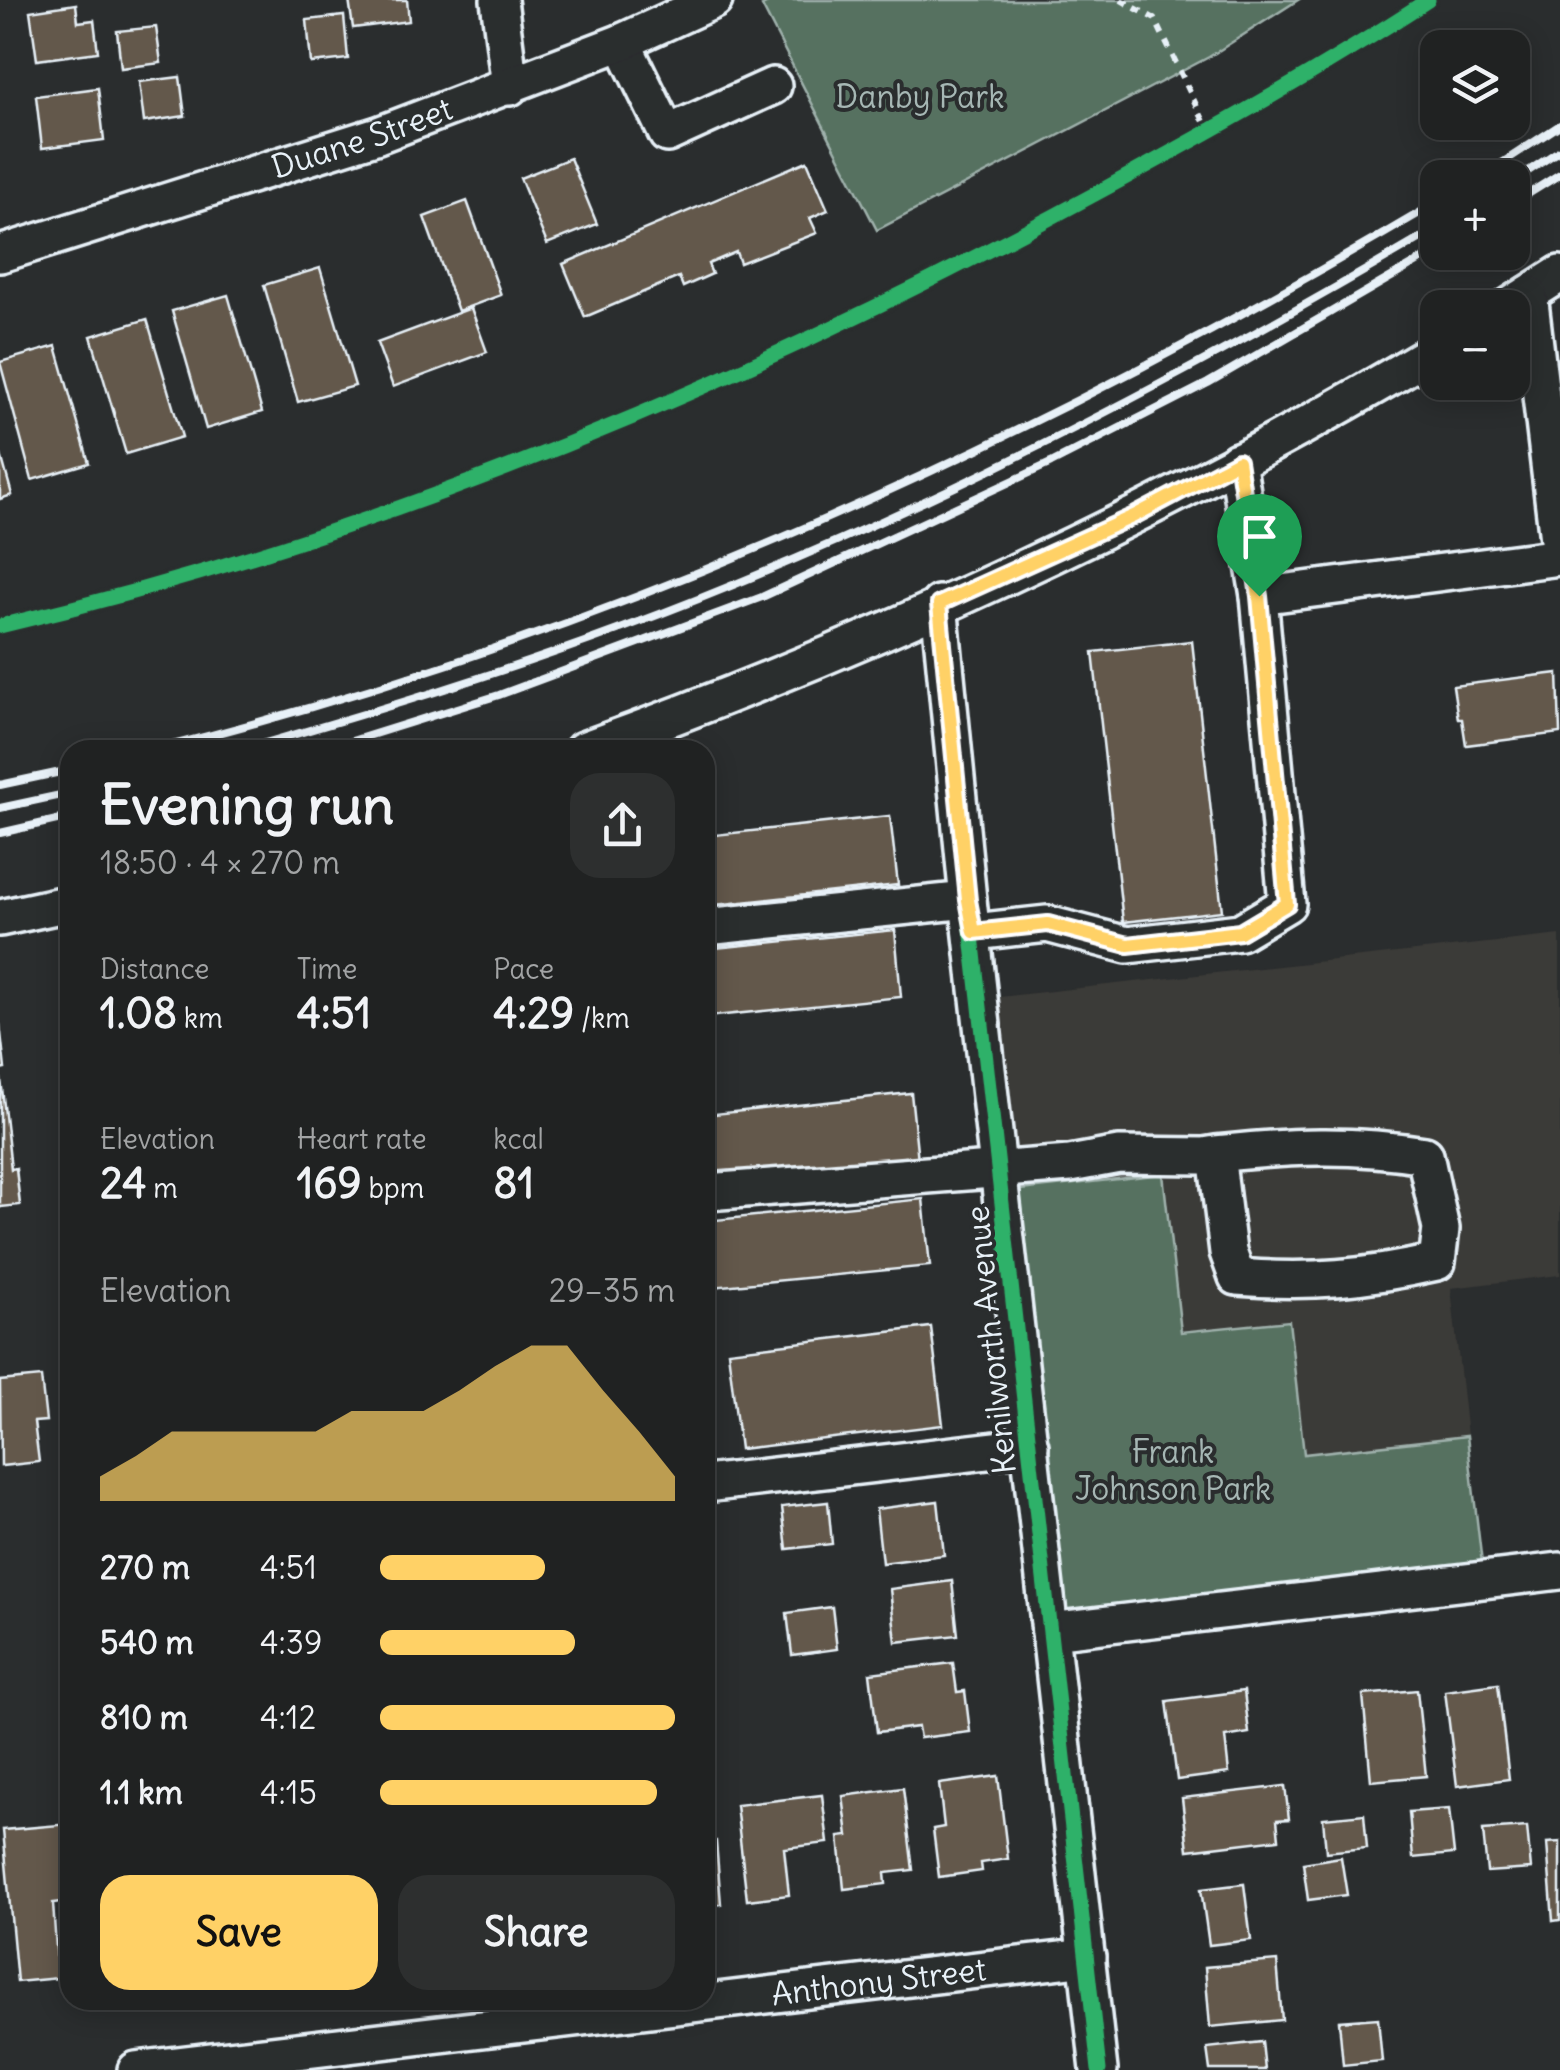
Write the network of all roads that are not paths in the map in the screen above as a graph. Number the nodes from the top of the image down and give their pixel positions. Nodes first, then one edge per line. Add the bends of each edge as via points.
1 (499, 0) edge
2 (714, 0) edge
3 (622, 42) junction
4 (773, 86) dead end
5 (510, 87) junction
6 (0, 254) edge
7 (1560, 274) edge
8 (1530, 293) edge
9 (1420, 359) edge
10 (1530, 374) edge
11 (1238, 461) junction
12 (1259, 596) junction
13 (939, 604) junction
14 (610, 740) edge
15 (60, 905) edge
16 (972, 916) junction
17 (0, 918) edge
18 (715, 927) edge
19 (1216, 1154) junction
20 (1000, 1170) junction
21 (715, 1191) edge
22 (1030, 1446) junction
23 (715, 1483) edge
24 (1560, 1571) edge
25 (1050, 1631) junction
26 (1086, 1957) junction
27 (715, 2001) edge
28 (640, 2010) edge
29 (136, 2070) edge
30 (1099, 2070) edge

1 - 5 street
2 - 3 street, Duane Street
3 - 4 street via 667,134
3 - 5 street, Duane Street
5 - 6 street, Duane Street via 237,182
7 - 8 street
9 - 11 street
10 - 12 street via 1560,557
11 - 12 street
11 - 13 street
12 - 16 street via 1287,904 1240,932 1128,945 1048,924
13 - 14 street
13 - 16 street, Kenilworth Avenue
15 - 17 street
16 - 18 street
16 - 20 street, Kenilworth Avenue
19 - 19 street via 1293,1145 1425,1155 1440,1229 1438,1262 1298,1282 1237,1277
19 - 20 street via 1118,1155
20 - 21 street
20 - 22 street, Kenilworth Avenue
22 - 23 street
22 - 25 street, Kenilworth Avenue
24 - 25 street
25 - 26 street, Kenilworth Avenue
26 - 27 street, Anthony Street
26 - 30 street, Kenilworth Avenue
28 - 29 street, Anthony Street

